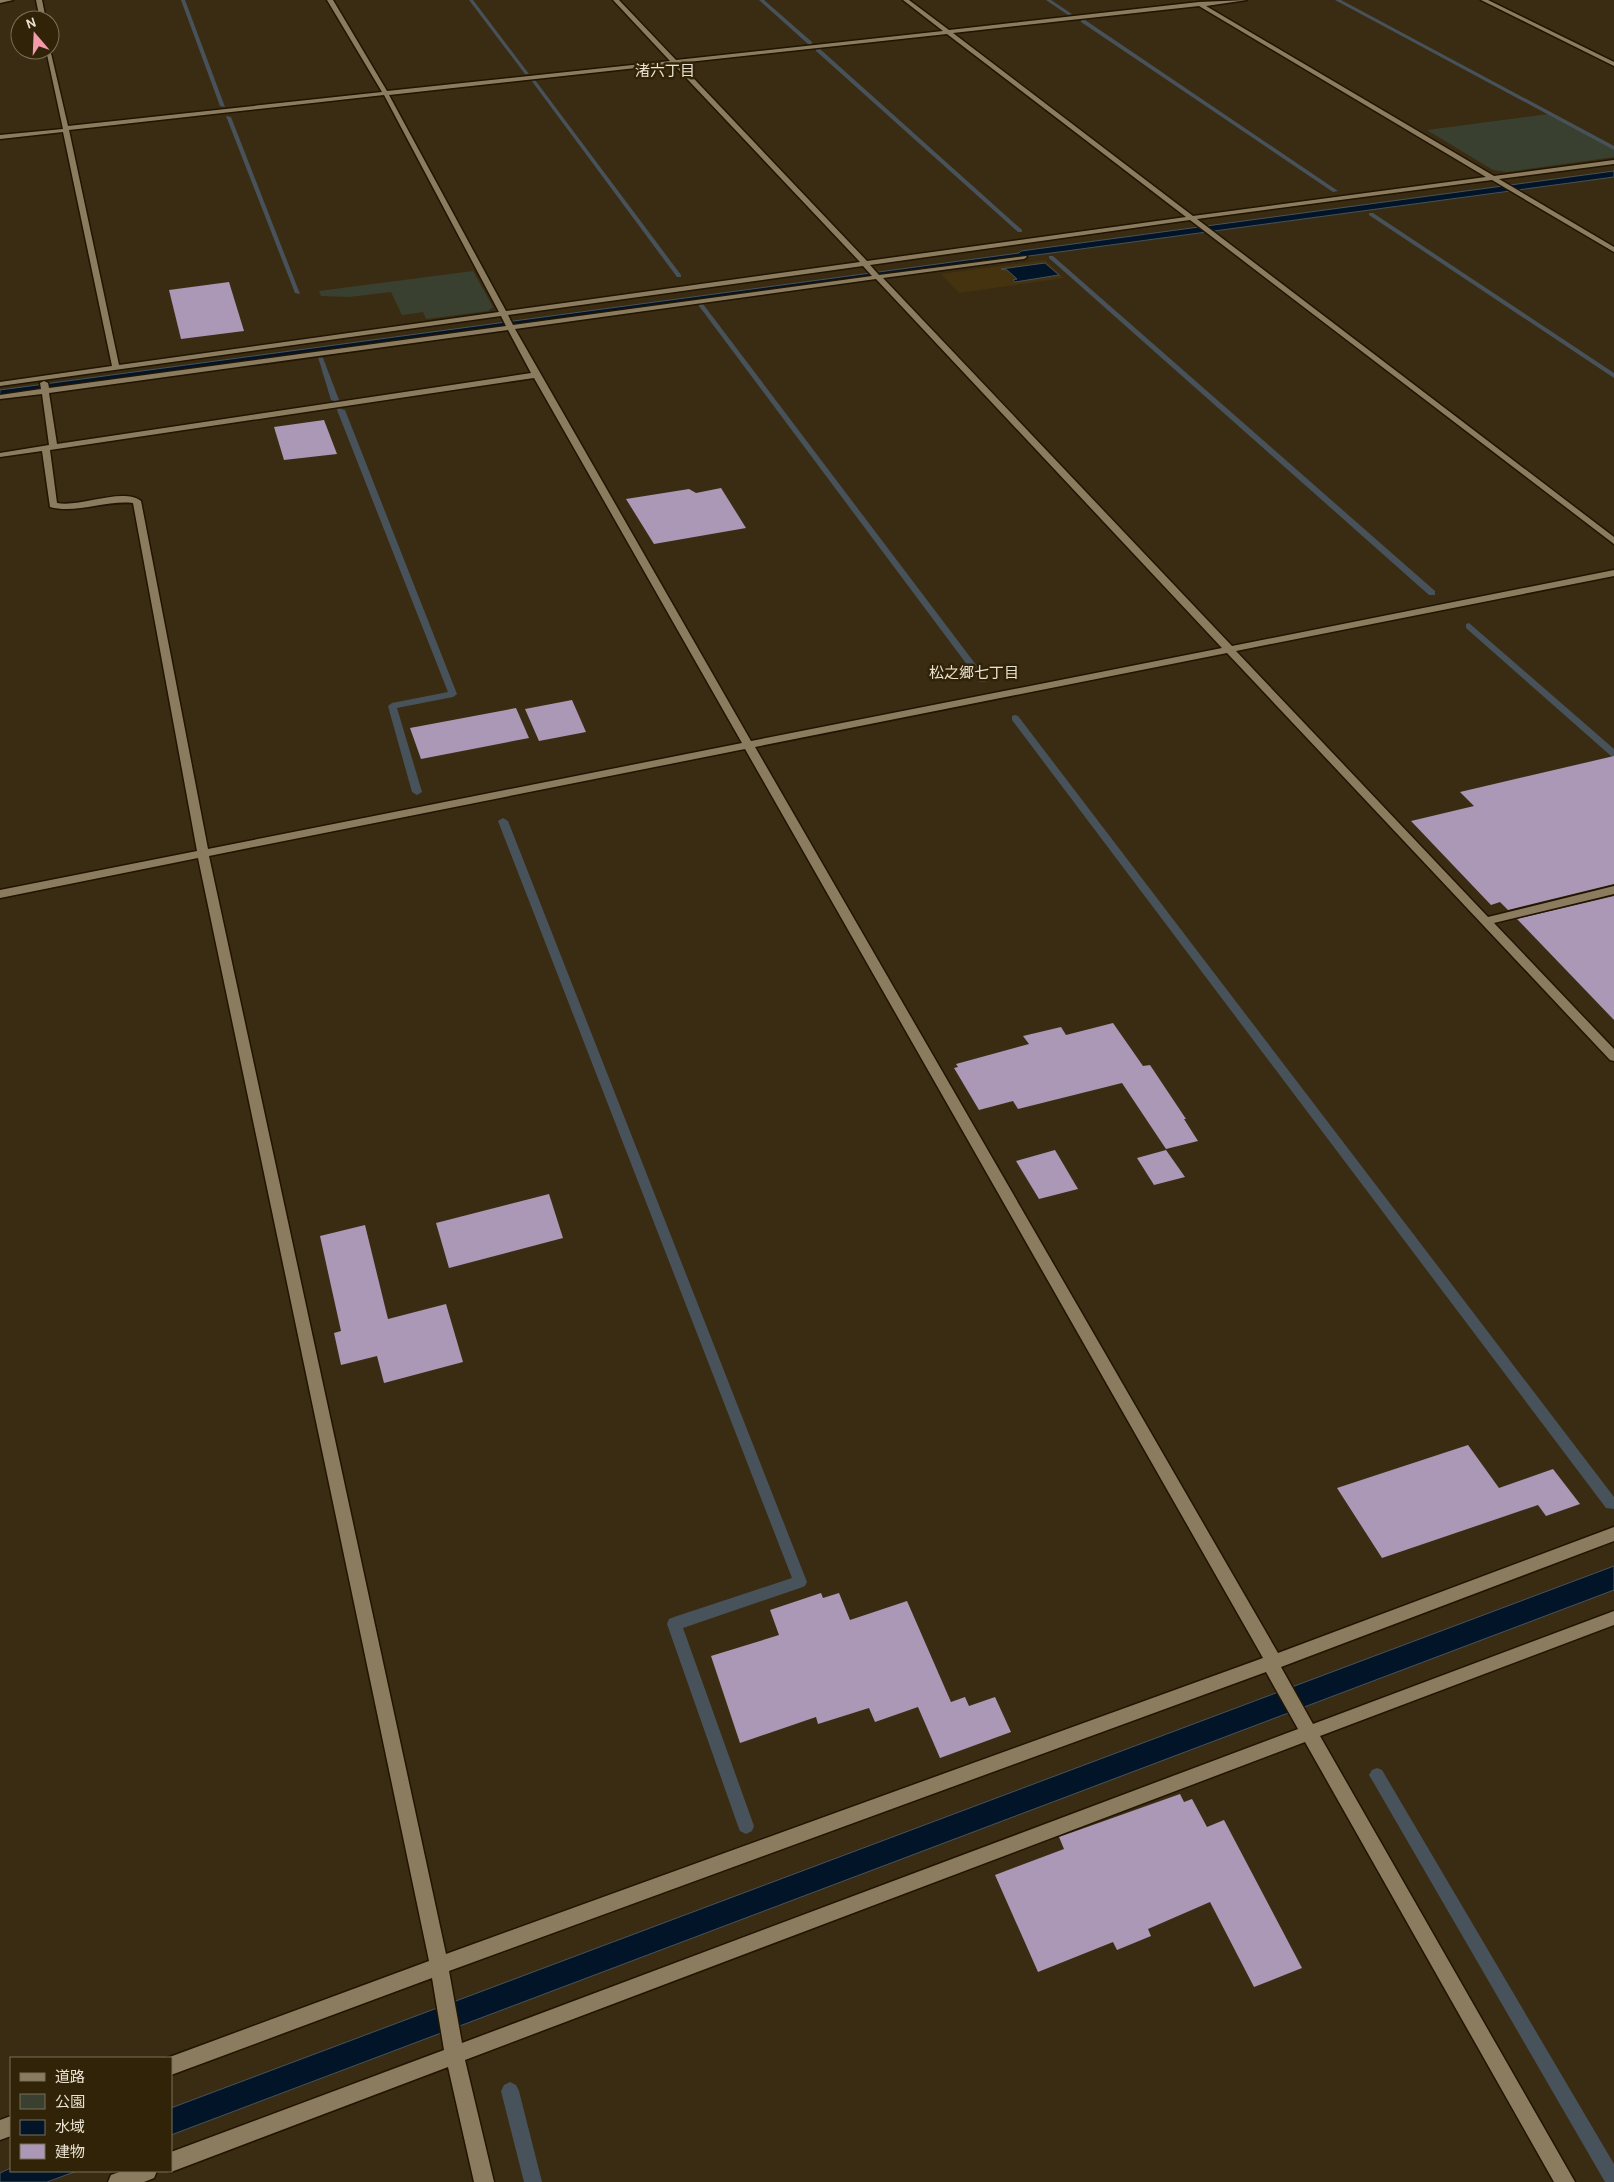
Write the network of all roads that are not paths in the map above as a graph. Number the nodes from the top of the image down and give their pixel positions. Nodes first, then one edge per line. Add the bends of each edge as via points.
1 (10, 0) edge
2 (330, 0) edge
3 (616, 0) edge
4 (906, 0) edge
5 (1193, 0) edge
6 (1244, 0) edge
7 (1484, 0) edge
8 (0, 1) edge
9 (1201, 5) junction
10 (948, 32) junction
11 (51, 60) edge
12 (676, 62) junction
13 (1614, 64) edge
14 (386, 94) junction
15 (66, 129) junction
16 (0, 137) edge
17 (1614, 162) edge
18 (1493, 178) junction
19 (1192, 218) junction
20 (1614, 250) edge
21 (1024, 257) dead end
22 (866, 264) junction
23 (879, 277) junction
24 (503, 314) junction
25 (510, 328) junction
26 (116, 368) junction
27 (536, 375) junction
28 (0, 384) edge
29 (44, 384) junction
30 (0, 397) edge
31 (49, 448) junction
32 (0, 455) edge
33 (1614, 541) edge
34 (1614, 572) edge
35 (1230, 650) junction
36 (747, 745) junction
37 (203, 854) junction
38 (1614, 890) edge
39 (0, 894) edge
40 (1486, 921) junction
41 (1614, 1057) edge
42 (1614, 1534) edge
43 (1614, 1618) edge
44 (1272, 1663) junction
45 (1308, 1733) junction
46 (440, 1966) junction
47 (454, 2054) junction
48 (172, 2066) edge
49 (172, 2162) edge
50 (144, 2172) edge
51 (118, 2182) edge
52 (484, 2182) edge
53 (1565, 2182) edge

1 - 8 street
2 - 14 street
3 - 12 street
4 - 10 street
5 - 9 street
6 - 9 street
7 - 13 street
9 - 10 street
9 - 18 street
10 - 12 street
10 - 19 street
11 - 15 street
12 - 14 street
12 - 22 street
14 - 15 street
14 - 24 street
15 - 16 street
15 - 26 street
17 - 18 street
18 - 19 street
18 - 20 street
19 - 22 street
19 - 33 street
21 - 23 street
22 - 23 street
22 - 24 street
23 - 25 street
23 - 35 street
24 - 25 street
24 - 26 street
25 - 27 street
25 - 29 street
26 - 29 street
27 - 31 street
27 - 36 street
28 - 29 street
29 - 30 street
29 - 31 street
31 - 32 street
31 - 37 street via 53,505 60,508 120,499 137,502
34 - 35 street
35 - 36 street
35 - 40 street
36 - 37 street
36 - 44 street
37 - 39 street
37 - 46 street
38 - 40 street
40 - 41 street
42 - 44 street
43 - 45 street
44 - 45 street
44 - 46 street
45 - 47 street
45 - 53 street
46 - 47 street
46 - 48 street
47 - 49 street
47 - 52 street
50 - 51 street

